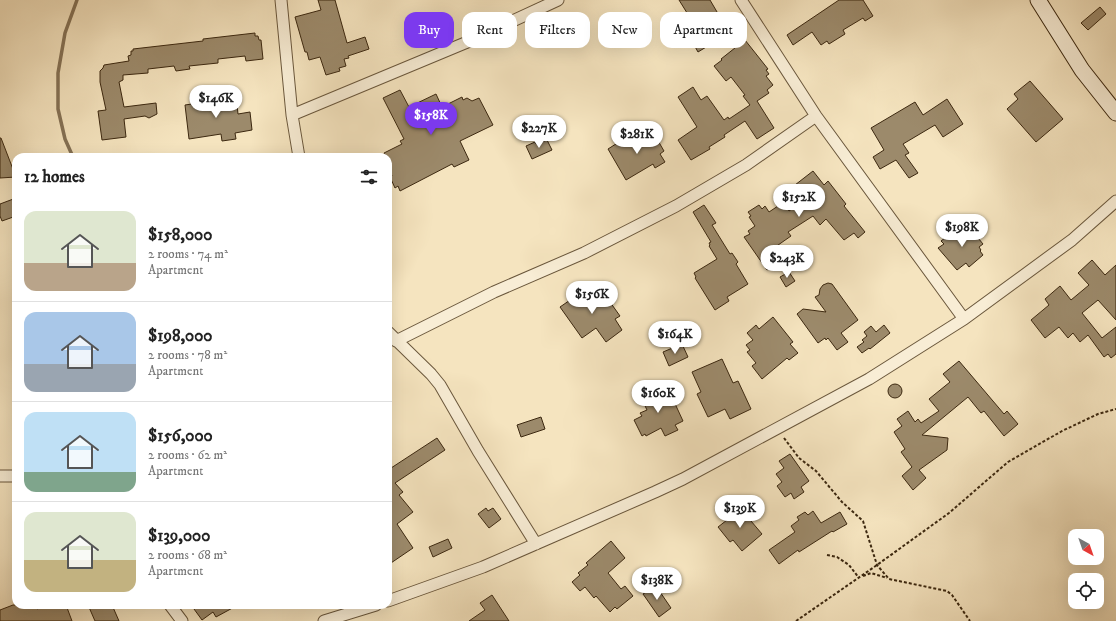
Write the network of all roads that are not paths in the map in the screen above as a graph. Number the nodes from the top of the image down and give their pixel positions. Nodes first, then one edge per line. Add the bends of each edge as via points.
1 (281, 0) edge
2 (558, 0) edge
3 (741, 0) edge
4 (1038, 0) edge
5 (1116, 113) edge
6 (292, 115) junction
7 (816, 116) junction
8 (298, 153) edge
9 (1116, 201) edge
10 (964, 319) junction
11 (392, 336) edge
12 (396, 341) junction
13 (0, 476) edge
14 (12, 476) edge
15 (536, 544) junction
16 (392, 600) edge
17 (173, 609) edge
18 (363, 609) edge
19 (182, 621) edge
20 (324, 621) edge

1 - 6 street
2 - 6 street via 464,43
3 - 7 street
4 - 5 street via 1082,70
6 - 8 street
7 - 10 street
7 - 12 street via 746,165 676,206 584,253 494,292
9 - 10 street via 1072,240
10 - 15 street via 869,379 683,479
11 - 12 street
12 - 15 street via 440,385
13 - 14 street
15 - 16 street
17 - 19 street
18 - 20 street

